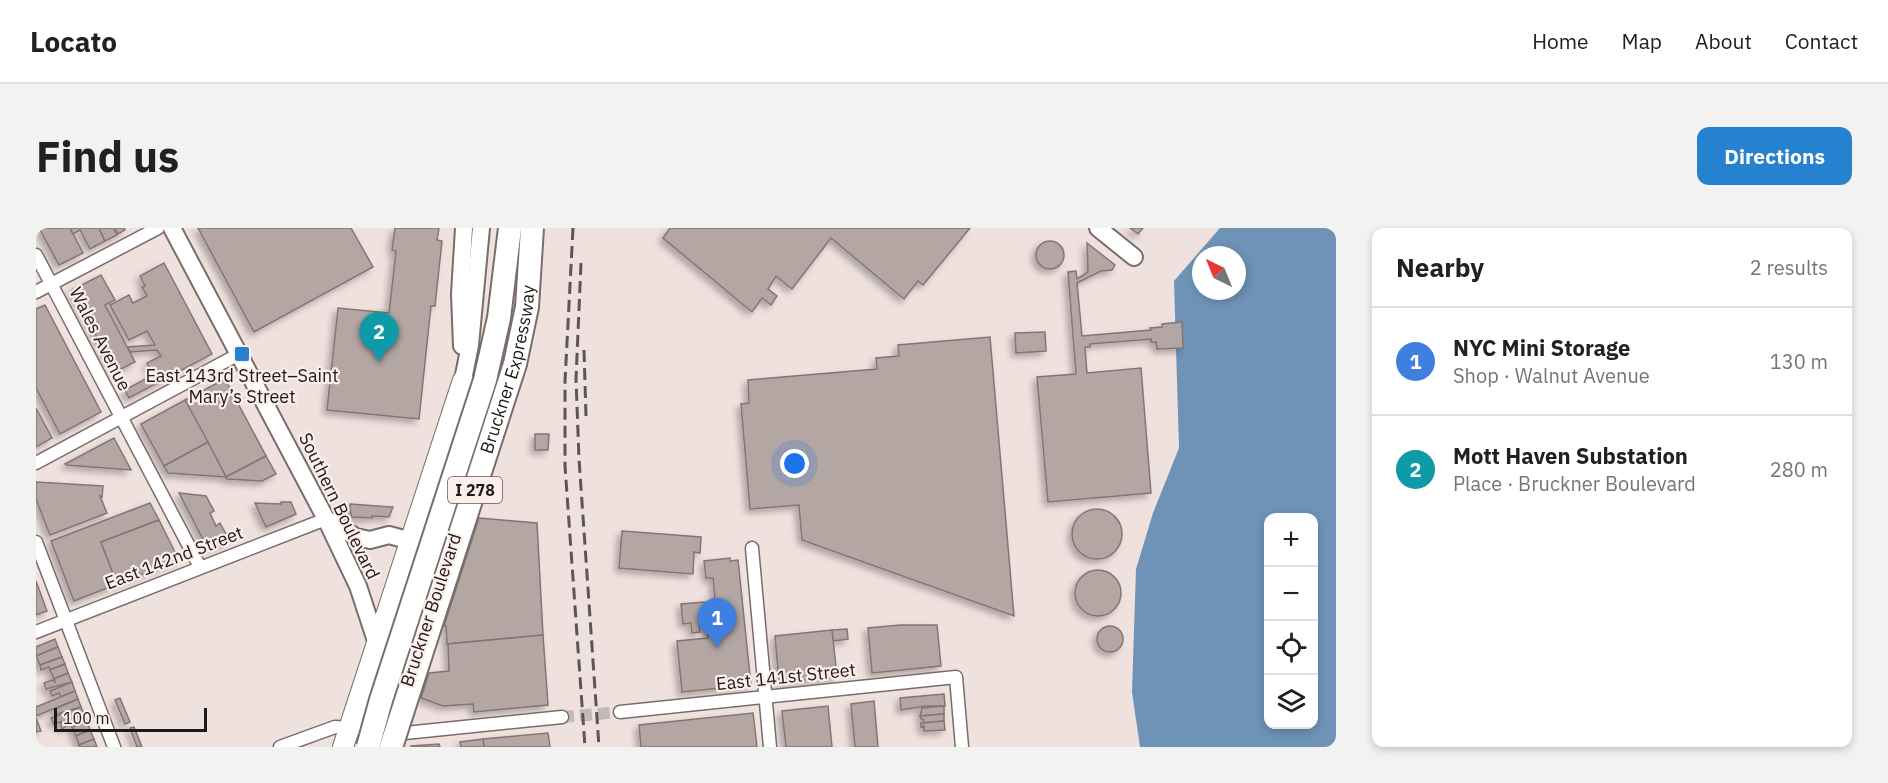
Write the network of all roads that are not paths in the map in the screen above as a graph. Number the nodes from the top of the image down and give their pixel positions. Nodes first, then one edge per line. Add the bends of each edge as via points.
1 (158, 228) edge
2 (172, 228) edge
3 (464, 228) edge
4 (481, 228) edge
5 (500, 228) edge
6 (510, 228) edge
7 (522, 228) edge
8 (532, 228) edge
9 (1098, 228) edge
10 (36, 255) edge
11 (1134, 257) dead end
12 (51, 284) junction
13 (36, 292) edge
14 (239, 354) junction
15 (488, 378) junction
16 (463, 380) junction
17 (120, 417) junction
18 (487, 440) junction
19 (36, 463) edge
20 (326, 519) junction
21 (411, 541) junction
22 (36, 542) edge
23 (752, 548) dead end
24 (200, 567) junction
25 (428, 581) junction
26 (67, 620) junction
27 (36, 632) edge
28 (378, 647) junction
29 (766, 697) junction
30 (620, 712) tunnel mouth
31 (562, 717) tunnel mouth
32 (349, 727) junction
33 (386, 741) edge
34 (294, 745) edge
35 (114, 747) edge
36 (280, 747) edge
37 (343, 747) edge
38 (375, 747) edge
39 (770, 747) edge
40 (962, 747) edge

1 - 12 street
2 - 14 main road, Southern Boulevard
3 - 16 main road via 460,294
4 - 16 main road
5 - 15 main road, Bruckner Boulevard
6 - 33 highway, Bruckner Expressway / I 278, bridge via 499,318 485,380 381,700
7 - 18 main road, Bruckner Boulevard via 514,336 507,376
8 - 33 highway, Bruckner Expressway / I 278, bridge via 526,307 515,364
9 - 11 main road
10 - 12 street, Wales Avenue
12 - 13 street
12 - 17 street, Wales Avenue
14 - 17 street
14 - 20 main road, Southern Boulevard
15 - 18 main road via 492,400
15 - 25 main road, Bruckner Boulevard via 480,420
16 - 21 main road
17 - 19 street
17 - 24 street, Wales Avenue
18 - 33 main road, Bruckner Boulevard
20 - 21 main road via 356,537 370,540 389,535
20 - 24 street, East 142nd Street
20 - 28 main road, Southern Boulevard via 358,586
21 - 25 main road
21 - 28 main road
22 - 26 street
23 - 29 street
24 - 26 street, East 142nd Street
25 - 33 main road, Bruckner Boulevard
26 - 27 street, East 142nd Street
26 - 35 street
28 - 32 main road
29 - 30 street, East 141st Street
29 - 39 street
29 - 40 street, East 141st Street via 956,677
31 - 33 street
32 - 33 street
32 - 34 street via 329,728
32 - 37 main road
33 - 38 main road, Bruckner Boulevard
34 - 36 street

